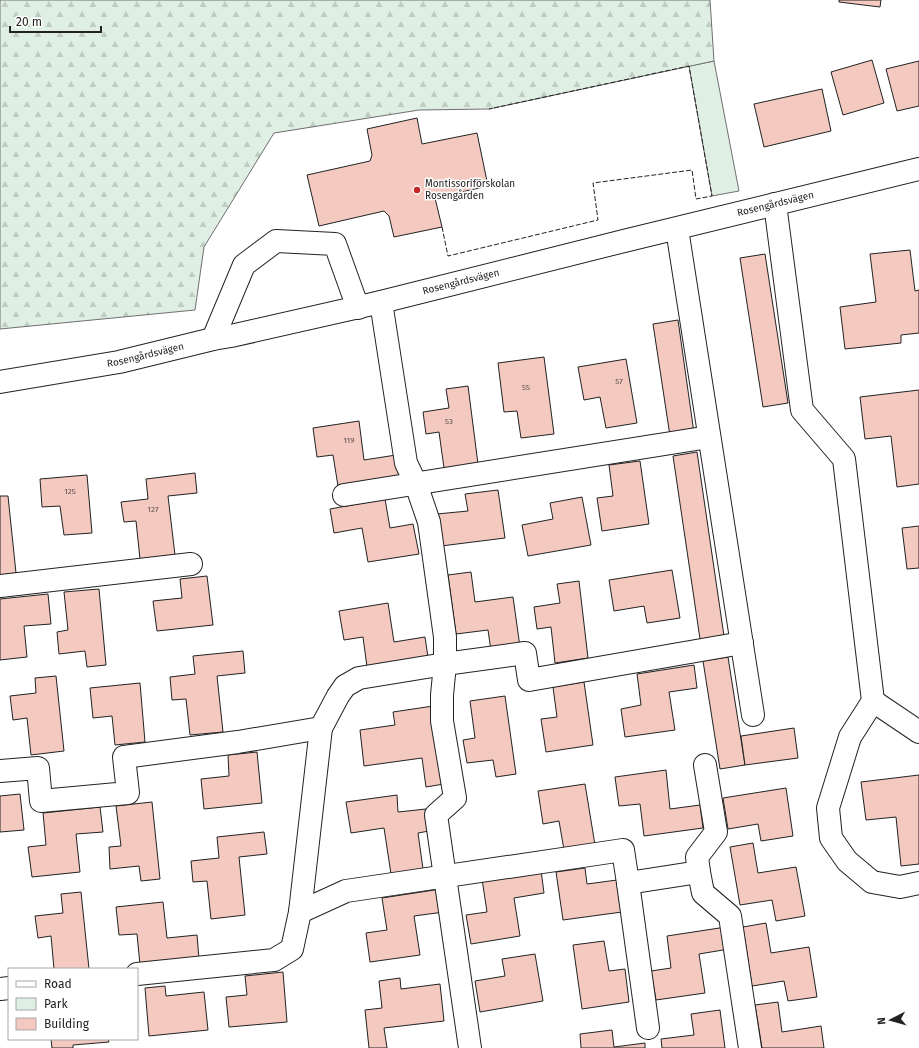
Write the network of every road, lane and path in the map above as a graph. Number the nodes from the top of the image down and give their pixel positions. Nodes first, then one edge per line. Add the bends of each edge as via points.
1 (919, 169) edge
2 (775, 204) junction
3 (677, 229) junction
4 (381, 302) junction
5 (358, 308) junction
6 (213, 339) junction
7 (0, 382) edge
8 (710, 437) junction
9 (416, 484) junction
10 (344, 495) dead end
11 (191, 564) dead end
12 (0, 586) edge
13 (742, 642) junction
14 (445, 664) junction
15 (873, 701) junction
16 (753, 715) dead end
17 (321, 728) junction
18 (919, 732) edge
19 (705, 765) dead end
20 (0, 771) edge
21 (699, 872) junction
22 (445, 876) junction
23 (628, 883) junction
24 (919, 883) edge
25 (300, 912) junction
26 (138, 974) edge
27 (648, 1028) dead end
28 (470, 1048) edge
29 (750, 1048) edge

1 - 2 street, Rosengårdsvägen
2 - 3 street, Rosengårdsvägen
2 - 15 street via 802,410 844,458
3 - 4 street, Rosengårdsvägen
3 - 8 street
4 - 5 street, Rosengårdsvägen
4 - 9 street via 406,463
5 - 6 street, Rosengårdsvägen
5 - 6 street via 335,244 276,241 244,265
6 - 7 street, Rosengårdsvägen via 119,362
8 - 9 street
8 - 13 street
9 - 10 street
9 - 14 street via 429,522 445,637
11 - 12 street
13 - 14 street via 529,680 525,653
13 - 16 street
14 - 17 street via 359,678 345,686
14 - 22 street via 442,721 455,798 436,815
15 - 18 street
15 - 24 street via 850,737 828,808 831,838 847,861 872,882 900,887
17 - 20 street via 124,757 128,793 41,801 38,768
17 - 25 street
19 - 21 street via 716,832 697,857
21 - 23 street
21 - 29 street via 703,893 730,916
22 - 23 street via 623,850
22 - 25 street via 346,891
22 - 28 street
23 - 27 street
25 - 26 street via 292,949 274,960

